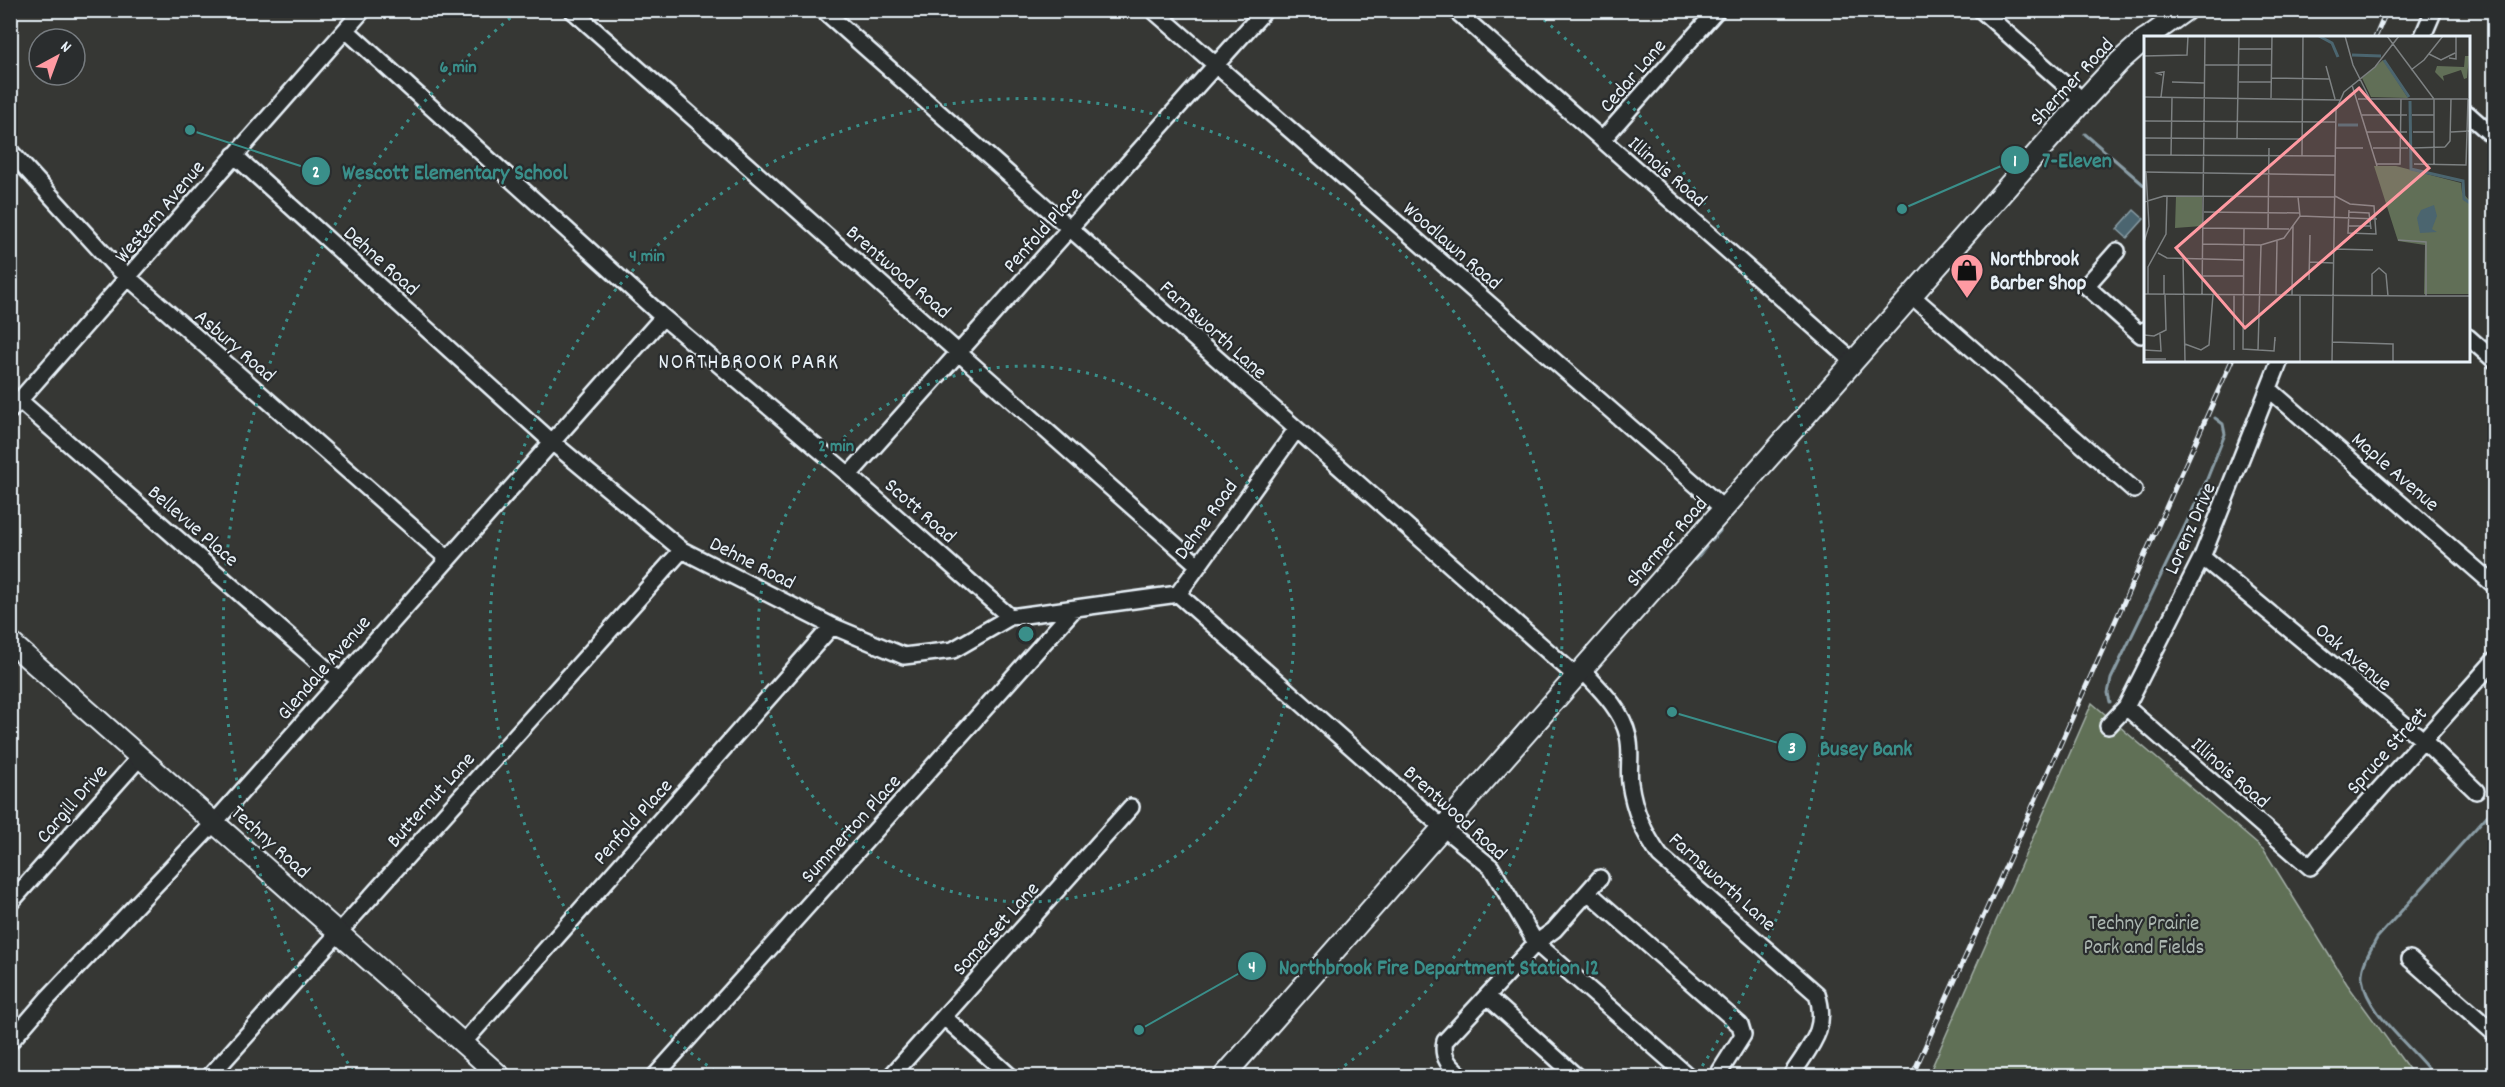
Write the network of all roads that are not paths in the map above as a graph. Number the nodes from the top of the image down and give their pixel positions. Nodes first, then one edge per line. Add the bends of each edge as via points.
1 (363, 10) edge
2 (572, 10) edge
3 (823, 10) edge
4 (1153, 10) edge
5 (1265, 10) edge
6 (1455, 10) edge
7 (1981, 10) edge
8 (2186, 10) edge
9 (2434, 10) edge
10 (1716, 11) edge
11 (346, 30) junction
12 (2149, 36) edge
13 (2423, 36) edge
14 (2144, 40) edge
15 (1216, 66) junction
16 (2084, 101) junction
17 (2469, 115) edge
18 (2494, 137) edge
19 (1602, 140) junction
20 (10, 151) edge
21 (234, 155) junction
22 (1071, 229) junction
23 (2117, 251) dead end
24 (129, 279) junction
25 (1912, 296) junction
26 (663, 317) junction
27 (2144, 331) edge
28 (2469, 338) edge
29 (960, 353) junction
30 (2494, 360) edge
31 (1854, 362) junction
32 (2279, 362) edge
33 (2269, 388) junction
34 (15, 406) edge
35 (1296, 429) junction
36 (552, 442) junction
37 (849, 475) junction
38 (2134, 490) dead end
39 (1725, 510) junction
40 (682, 550) junction
41 (2202, 557) junction
42 (447, 558) junction
43 (1198, 564) junction
44 (2494, 585) edge
45 (1178, 594) junction
46 (1075, 608) junction
47 (1010, 617) junction
48 (832, 627) junction
49 (10, 642) edge
50 (2494, 661) edge
51 (1581, 674) junction
52 (340, 681) junction
53 (2126, 707) junction
54 (2109, 726) dead end
55 (2423, 741) junction
56 (140, 757) junction
57 (2476, 791) dead end
58 (1131, 807) dead end
59 (214, 823) junction
60 (1442, 827) junction
61 (2310, 867) joint
62 (1600, 878) dead end
63 (1588, 892) junction
64 (10, 903) edge
65 (338, 933) junction
66 (1536, 943) junction
67 (2410, 959) dead end
68 (1486, 996) junction
69 (944, 1017) junction
70 (2494, 1033) edge
71 (10, 1042) edge
72 (463, 1043) junction
73 (210, 1077) edge
74 (500, 1077) edge
75 (655, 1077) edge
76 (891, 1077) edge
77 (1010, 1077) edge
78 (1224, 1077) edge
79 (1462, 1077) edge
80 (1576, 1077) edge
81 (1688, 1077) edge
82 (1717, 1077) edge
83 (1791, 1077) edge

1 - 11 street, Western Avenue
2 - 29 street, Brentwood Road
3 - 22 street, Farnsworth Lane
4 - 15 street, Woodlawn Road
5 - 15 street, Penfold Place
6 - 19 street, Illinois Road
7 - 16 street
8 - 12 main road, Shermer Road
9 - 13 street
10 - 19 street, Cedar Lane
11 - 21 street, Western Avenue
11 - 26 street, Scott Road
14 - 16 main road, Shermer Road
15 - 22 street, Penfold Place
15 - 39 street, Woodlawn Road
16 - 25 main road, Shermer Road
17 - 18 street
19 - 31 street, Illinois Road
20 - 24 street, Asbury Road
21 - 24 street, Western Avenue
21 - 36 street, Dehne Road
22 - 29 street, Penfold Place
22 - 35 street, Farnsworth Lane
23 - 27 street via 2086,286 2141,335
24 - 34 street, Western Avenue
24 - 42 street, Asbury Road
25 - 31 main road, Shermer Road
25 - 38 street
26 - 36 street, Glendale Avenue
26 - 37 street, Scott Road
28 - 30 street
29 - 37 street, Penfold Place
29 - 43 street, Brentwood Road
31 - 39 main road, Shermer Road
32 - 33 street, Lorenz Drive
33 - 41 street, Lorenz Drive
33 - 44 street, Maple Avenue
34 - 52 street, Bellevue Place
35 - 43 street, Dehne Road
35 - 51 street, Farnsworth Lane
36 - 40 street, Dehne Road
36 - 42 street, Glendale Avenue
37 - 47 street, Scott Road
39 - 51 main road, Shermer Road
40 - 48 street, Dehne Road
40 - 65 street, Butternut Lane
41 - 53 street, Lorenz Drive
41 - 55 street, Oak Avenue
42 - 52 street, Glendale Avenue
43 - 45 street, Dehne Road
45 - 46 street, Dehne Road
45 - 60 street, Brentwood Road
46 - 47 street, Dehne Road
46 - 75 street, Summerton Place
47 - 48 street, Dehne Road via 953,650 904,656
48 - 72 street, Penfold Place
49 - 56 main road, Techny Road
50 - 55 street, Spruce Street
51 - 60 main road, Shermer Road
51 - 83 street, Farnsworth Lane via 1615,707 1628,737 1630,783 1640,825 1660,856 1817,994 1822,1026
52 - 59 street, Glendale Avenue
53 - 54 street, Lorenz Drive
53 - 61 street, Illinois Road
55 - 57 street, Oak Avenue
55 - 61 street, Spruce Street
56 - 59 main road, Techny Road
56 - 64 street, Cargill Drive
58 - 69 street, Somerset Lane
59 - 65 main road, Techny Road
59 - 71 street, Glendale Avenue
60 - 66 street, Brentwood Road via 1491,867
60 - 78 main road, Shermer Road
62 - 63 street
63 - 66 street via 1554,930
63 - 82 street via 1740,1025 1743,1035
65 - 72 main road, Techny Road
65 - 73 street, Butternut Lane
66 - 68 street
66 - 81 street, Brentwood Road
67 - 70 street
68 - 79 street via 1445,1041 1447,1064
68 - 80 street
69 - 76 street, Somerset Lane
69 - 77 street
72 - 74 main road, Techny Road

